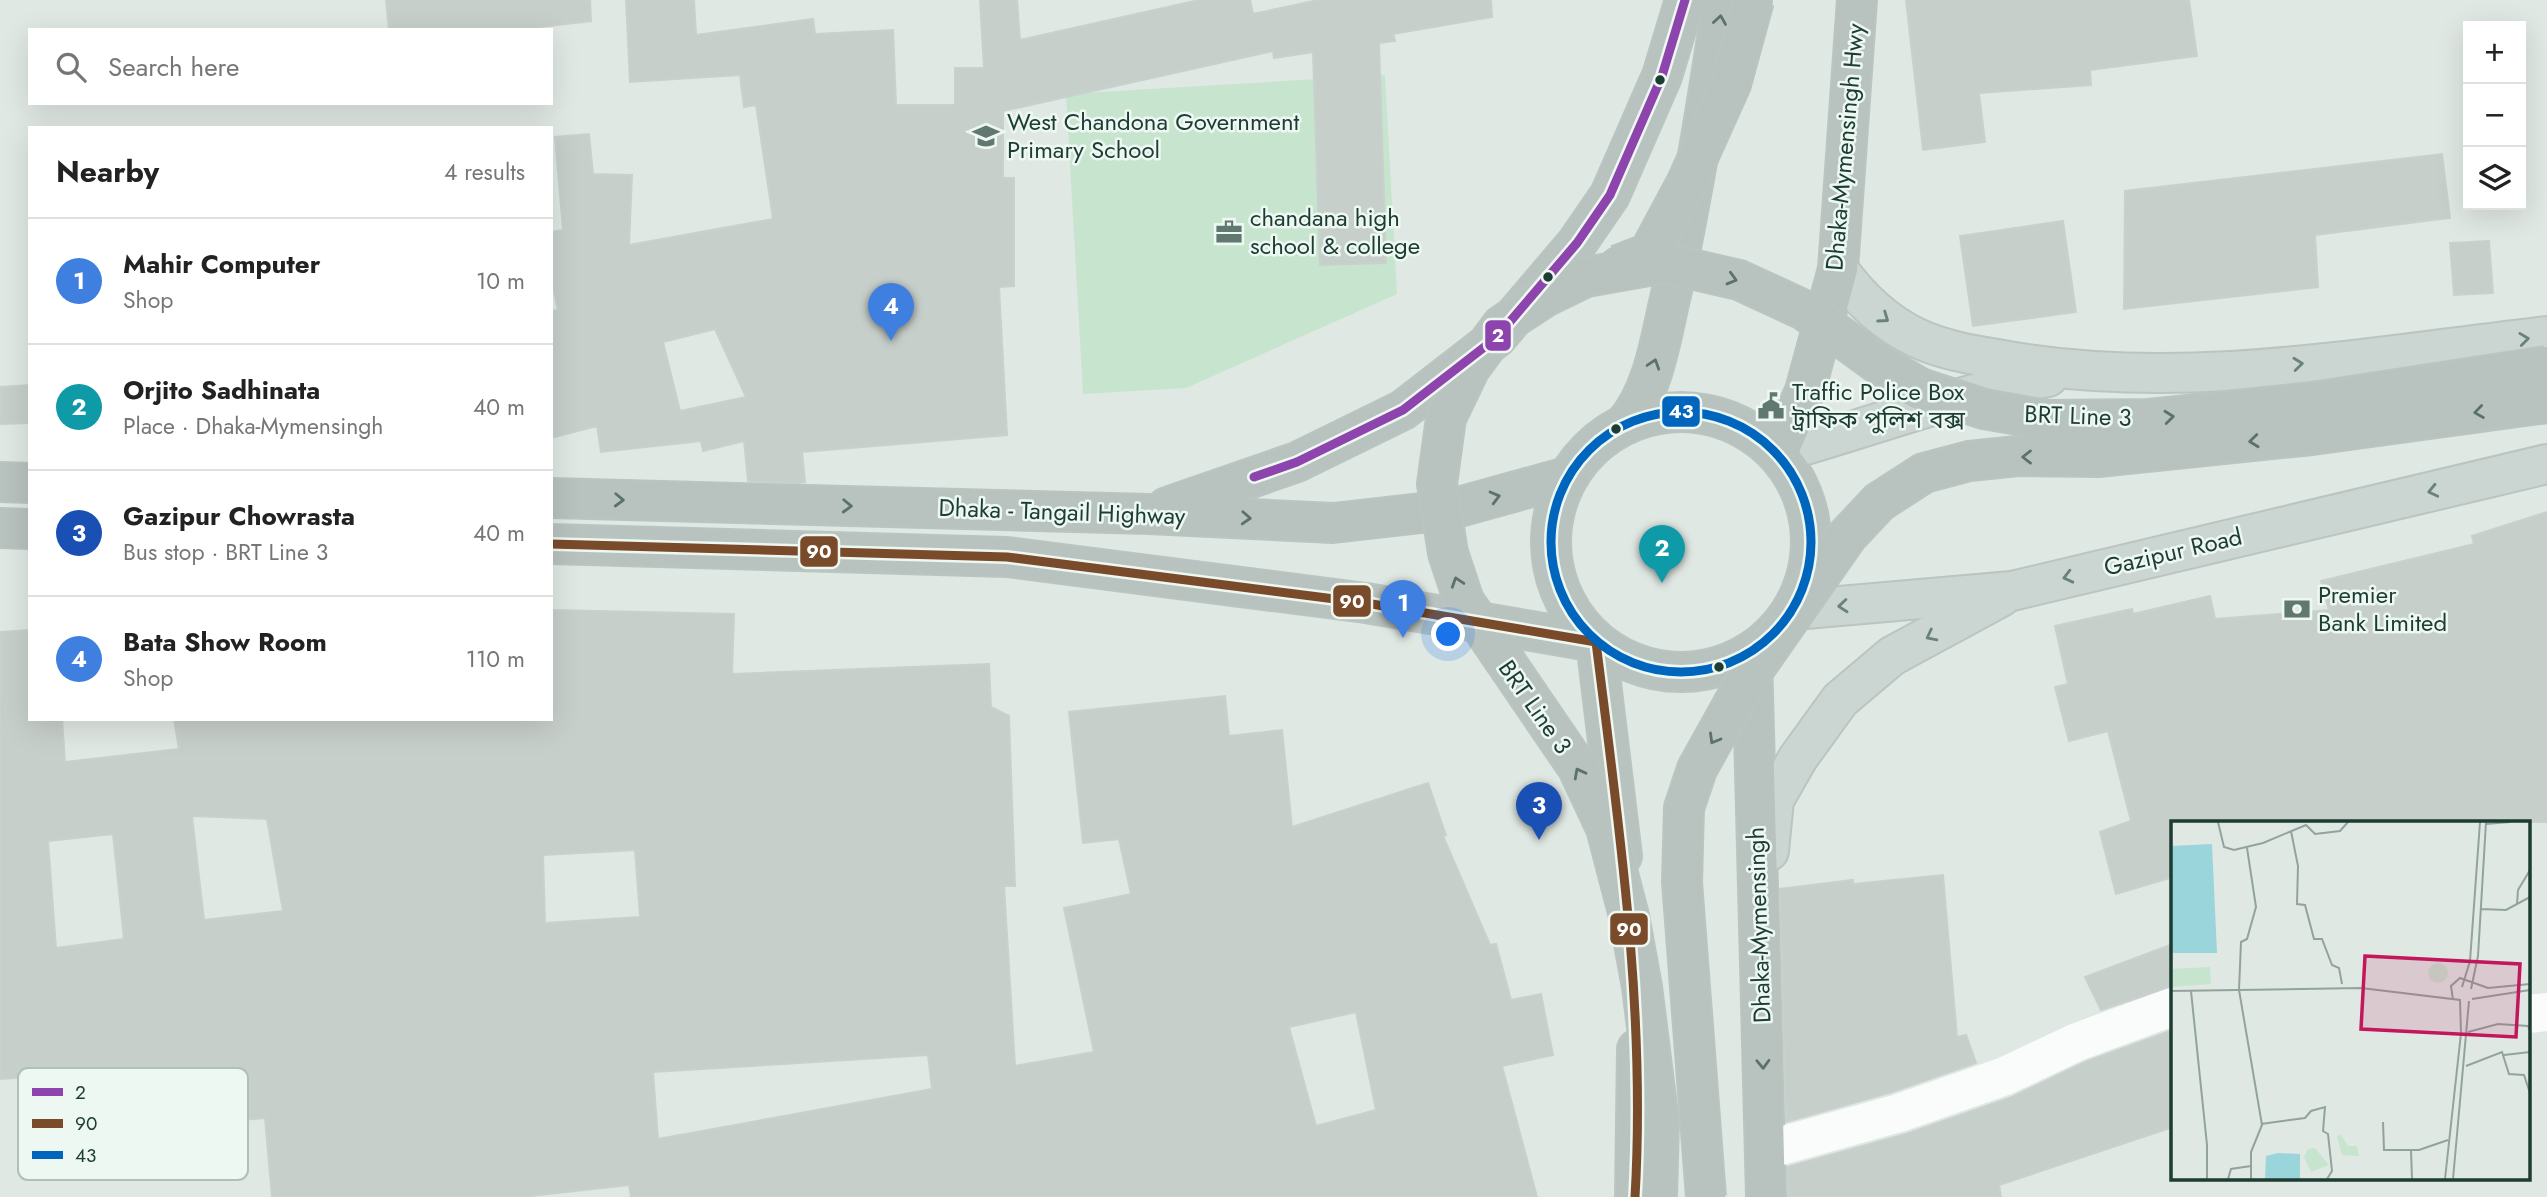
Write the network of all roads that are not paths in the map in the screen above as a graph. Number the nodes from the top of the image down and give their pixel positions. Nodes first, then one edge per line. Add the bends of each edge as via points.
1 (1685, 0) edge
2 (1723, 0) edge
3 (1754, 0) edge
4 (1857, 0) edge
5 (1838, 269) junction
6 (1586, 277) junction
7 (2547, 336) edge
8 (2547, 366) edge
9 (2081, 370) junction
10 (2547, 402) edge
11 (1625, 424) junction
12 (1778, 453) junction
13 (2547, 464) edge
14 (1567, 477) junction
15 (0, 482) edge
16 (28, 483) edge
17 (553, 498) edge
18 (1149, 514) junction
19 (0, 528) edge
20 (28, 529) edge
21 (553, 544) edge
22 (2012, 591) junction
23 (1794, 610) junction
24 (1596, 642) junction
25 (1752, 653) junction
26 (1760, 943) junction
27 (2171, 1007) edge
28 (1766, 1150) junction
29 (1635, 1197) edge
30 (1657, 1197) edge
31 (1706, 1197) edge
32 (1766, 1197) edge

1 - 18 highway via 1662,76 1609,195 1577,243 1496,338 1403,410 1297,462
11 -> 2 highway via 1639,407 1661,338 1695,186
3 - 6 highway, bridge via 1731,84 1649,253
4 - 5 highway, Dhaka-Mymensingh Hwy
5 -> 9 main road via 1857,296 1882,318 1917,338 1963,354
5 - 12 highway, Dhaka-Mymensingh Hwy via 1805,391
6 -> 8 highway, BRT Line 3, bridge via 1665,263 1739,280 1804,310 1920,388 1984,408 2048,420 2149,419 2313,402
30 -> 6 highway, BRT Line 3, bridge via 1659,1122 1642,987 1606,828 1578,768 1464,601 1448,553 1437,484 1446,418 1470,368 1502,325
9 -> 7 main road via 2140,375 2235,370
9 - 12 main road via 1983,389
10 -> 31 highway, BRT Line 3, bridge via 2312,435 2098,457 1969,461 1924,473 1878,502 1849,535 1746,681 1696,769 1684,808 1682,882
11 - 12 highway via 1665,412 1706,414 1745,428
11 - 14 highway via 1592,447
12 - 23 highway via 1801,489 1812,529 1810,571
13 -> 22 main road, Gazipur Road
18 -> 14 highway, Dhaka - Tangail Highway via 1333,523 1448,510
14 - 24 highway via 1553,511 1549,547 1556,583 1572,615
15 - 16 highway
17 -> 18 highway, Dhaka - Tangail Highway
19 - 20 highway
21 - 24 highway, Dhaka - Tangail Highway via 1007,557 1366,603
22 -> 23 main road, Gazipur Road
22 -> 26 main road via 1892,656 1840,701 1798,758 1774,800
23 - 25 highway
24 - 25 highway via 1631,664 1672,673 1713,669
24 - 29 highway via 1637,1012
25 - 26 highway, Dhaka-Mymensingh
26 -> 28 highway, Dhaka-Mymensingh
27 - 28 street via 1899,1114
28 - 32 highway, Dhaka-Mymensingh

